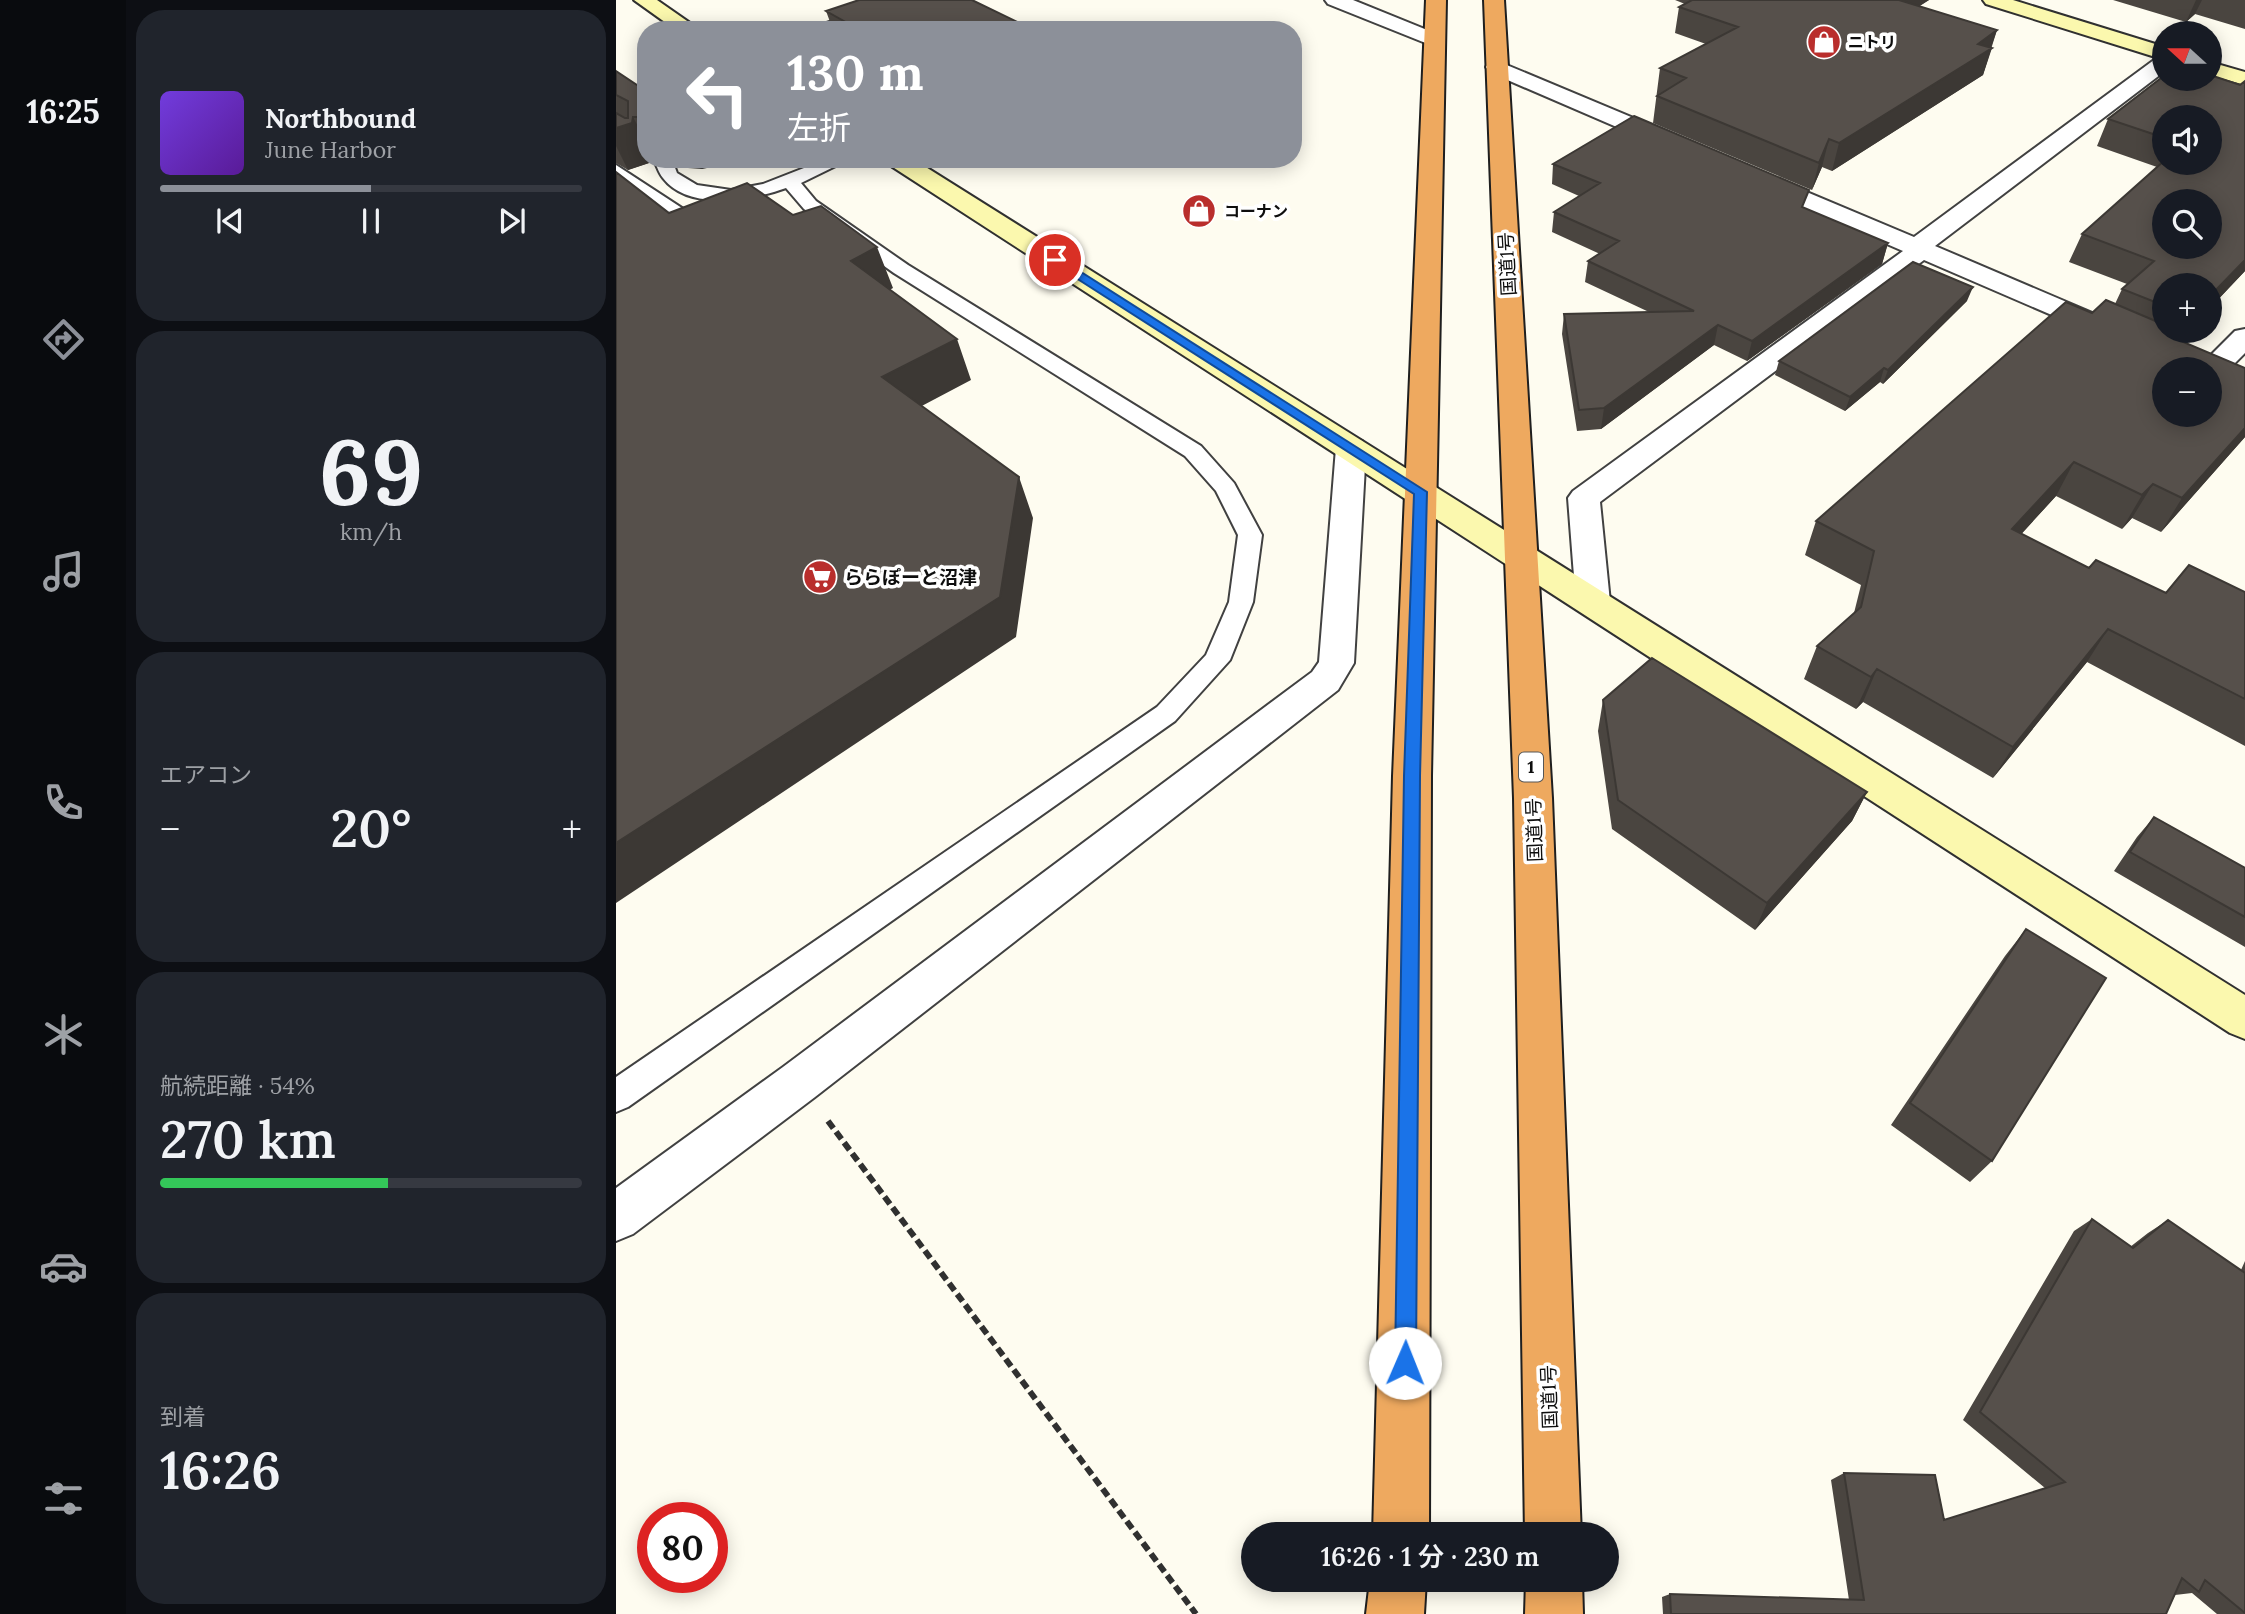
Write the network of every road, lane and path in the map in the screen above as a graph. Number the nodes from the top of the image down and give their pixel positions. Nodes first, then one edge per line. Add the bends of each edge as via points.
1 (644, 0) edge
2 (912, 0) edge
3 (1335, 0) edge
4 (1436, 0) edge
5 (1494, 0) edge
6 (1993, 0) edge
7 (676, 21) edge
8 (851, 21) edge
9 (1435, 40) junction
10 (2152, 50) edge
11 (1497, 67) junction
12 (2152, 71) edge
13 (2222, 72) edge
14 (2245, 79) edge
15 (1688, 149) edge
16 (666, 168) edge
17 (819, 168) edge
18 (910, 168) edge
19 (616, 170) edge
20 (1738, 171) edge
21 (789, 180) junction
22 (718, 228) edge
23 (1919, 249) junction
24 (2245, 337) edge
25 (2172, 357) edge
26 (2222, 370) edge
27 (1351, 448) junction
28 (1421, 492) junction
29 (1521, 556) junction
30 (1594, 602) junction
31 (2245, 1019) edge
32 (799, 1082) junction
33 (616, 1096) edge
34 (616, 1217) edge
35 (1401, 1522) edge
36 (1553, 1522) edge
37 (1397, 1592) edge
38 (1554, 1592) edge
39 (1196, 1614) edge
40 (1395, 1614) edge
41 (1553, 1614) edge

1 - 7 street
2 - 8 street
3 - 9 street
4 - 9 highway
5 - 11 highway, 国道1号 / 1
6 - 10 street
9 - 28 highway
11 - 15 street
11 - 29 highway, 国道1号 / 1
12 - 23 street
13 - 14 street
16 - 21 lane via 670,176 693,190 717,195 753,194
17 - 21 lane
18 - 27 street
19 - 22 lane via 706,232
20 - 23 street
21 - 33 lane via 799,205 1193,452 1226,488 1250,536 1241,602 1217,660 1166,714
23 - 25 street
23 - 30 street via 1584,498
24 - 26 street
27 - 28 street
27 - 32 street via 1336,663 1325,681
28 - 29 street
28 - 35 highway via 1412,776
29 - 30 street
29 - 36 highway, 国道1号 / 1 via 1533,812
30 - 31 street
32 - 34 street
32 - 39 path
37 - 40 highway
38 - 41 highway

